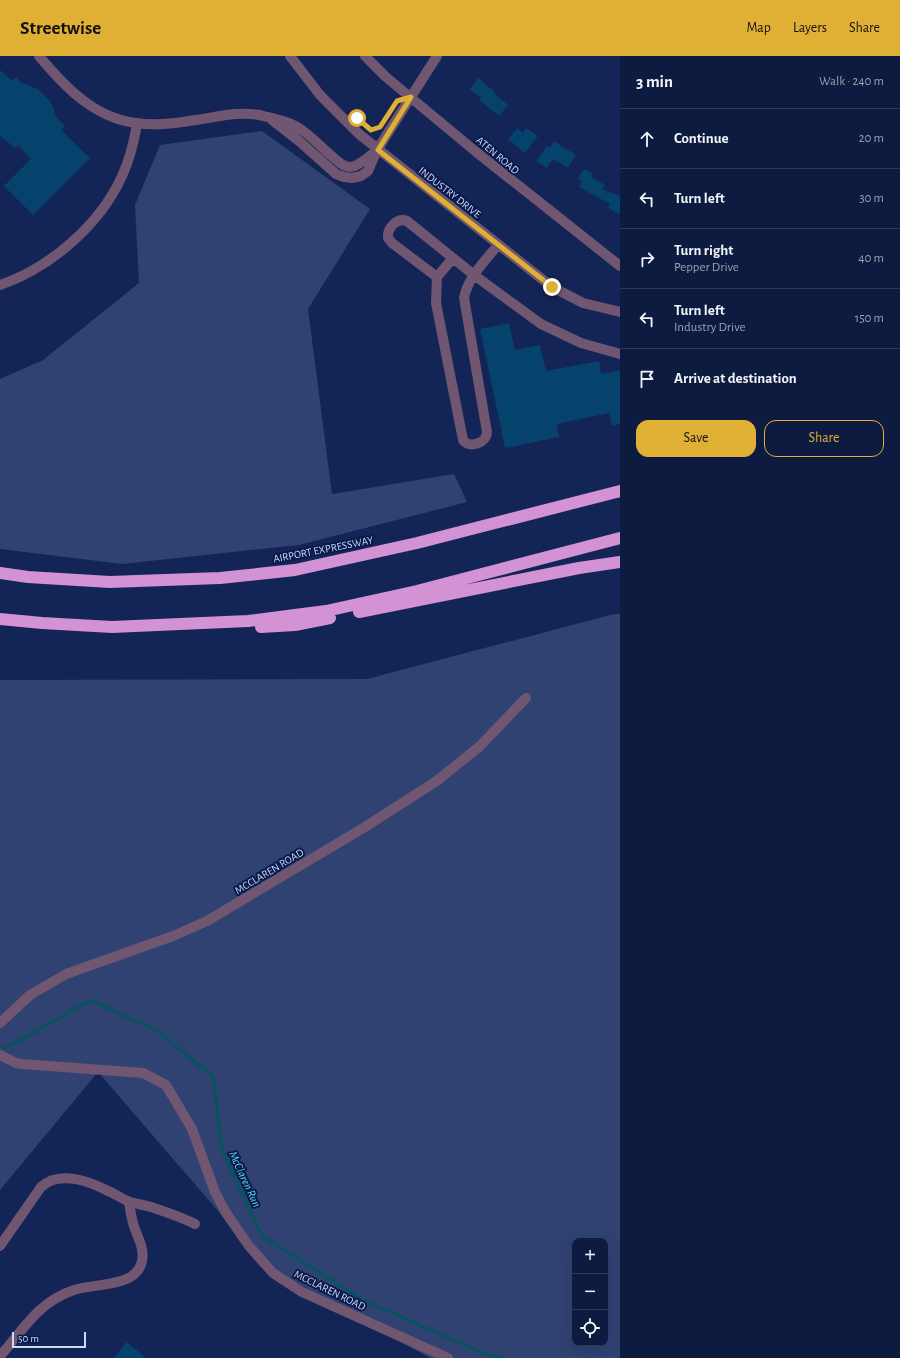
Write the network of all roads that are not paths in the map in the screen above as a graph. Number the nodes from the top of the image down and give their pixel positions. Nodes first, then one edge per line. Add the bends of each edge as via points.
1 (39, 56) edge
2 (290, 56) edge
3 (366, 56) edge
4 (436, 56) edge
5 (411, 97) junction
6 (270, 118) junction
7 (137, 124) junction
8 (324, 149) junction
9 (378, 150) junction
10 (318, 158) junction
11 (498, 245) junction
12 (453, 258) junction
13 (620, 266) edge
14 (474, 275) junction
15 (437, 277) junction
16 (0, 285) edge
17 (620, 312) edge
18 (620, 354) edge
19 (620, 486) edge
20 (620, 491) edge
21 (620, 538) edge
22 (417, 543) junction
23 (620, 562) edge
24 (0, 573) edge
25 (0, 618) edge
26 (112, 627) junction
27 (526, 698) dead end
28 (0, 1023) edge
29 (0, 1055) edge
30 (129, 1202) junction
31 (194, 1224) dead end
32 (0, 1246) edge
33 (0, 1356) edge
34 (448, 1358) edge

1 - 7 street via 60,81 87,103 109,116
2 - 9 street, INDUSTRY DRIVE via 332,109
3 - 5 street, ATEN ROAD via 386,77
4 - 5 street
5 - 9 street
5 - 13 street, ATEN ROAD via 514,184
6 - 7 street via 230,114 171,124
6 - 8 street via 304,131
6 - 10 street
7 - 16 street via 122,177 86,228 58,253 12,281
8 - 9 street via 348,167 356,165
8 - 10 street
9 - 10 street via 368,171 352,178 336,174
9 - 11 street, INDUSTRY DRIVE
11 - 14 street
11 - 17 street, INDUSTRY DRIVE via 552,287 583,303
12 - 14 street
12 - 15 street
12 - 15 street via 407,221 396,222 388,232 389,241
14 - 15 street via 464,298 488,435 482,442 469,444 465,444 463,440 436,303
14 - 18 street via 541,324 581,343
19 - 22 highway
20 - 22 highway, AIRPORT EXPRESSWAY
21 - 26 highway via 417,591 326,611 248,621
22 - 24 highway, AIRPORT EXPRESSWAY via 295,570 220,578 110,582
23 - 26 highway via 578,568 295,625 208,630
25 - 26 highway
27 - 28 street, MCCLAREN ROAD via 480,746 438,780 365,827 207,921 173,936 66,974 30,995
29 - 34 street, MCCLAREN ROAD via 22,1064 143,1073 166,1085 192,1129 215,1192 226,1213 249,1246 273,1273 302,1292
30 - 31 street via 180,1217
30 - 32 street via 106,1189 74,1179 44,1184
30 - 33 street via 143,1254 136,1272 120,1281 70,1291 47,1303

